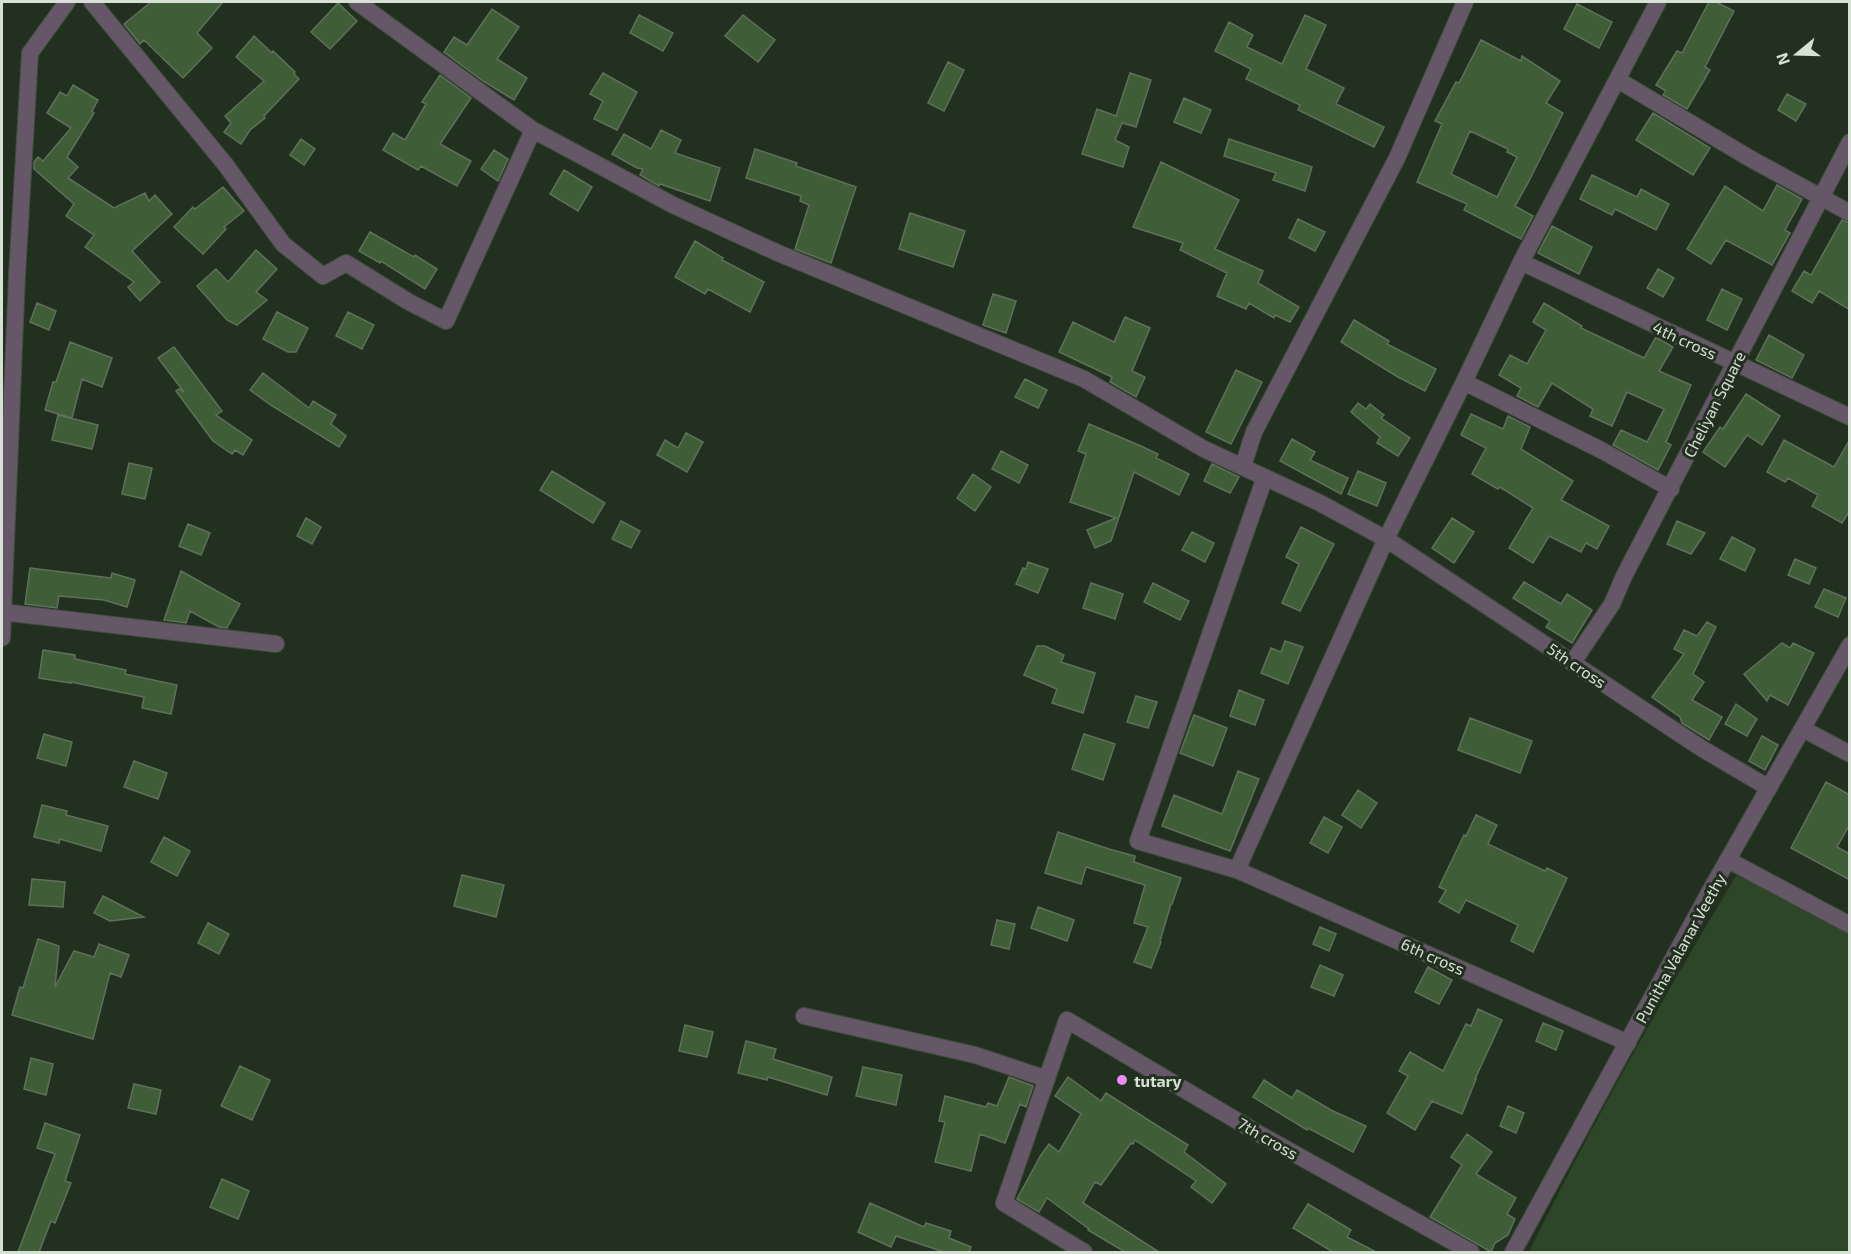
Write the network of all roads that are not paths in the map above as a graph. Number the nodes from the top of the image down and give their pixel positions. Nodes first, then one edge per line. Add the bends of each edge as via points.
1 (67, 2) edge
2 (92, 2) edge
3 (357, 2) edge
4 (1464, 2) edge
5 (1658, 2) edge
6 (1617, 80) junction
7 (533, 130) junction
8 (1850, 142) edge
9 (1820, 197) junction
10 (1850, 213) edge
11 (1521, 262) junction
12 (1735, 363) junction
13 (1464, 382) junction
14 (1850, 417) edge
15 (1243, 466) junction
16 (1265, 477) junction
17 (1671, 489) junction
18 (1386, 539) junction
19 (2, 612) edge
20 (2, 638) edge
21 (276, 644) dead end
22 (1849, 649) edge
23 (1573, 662) junction
24 (1803, 729) junction
25 (1850, 754) edge
26 (1769, 788) junction
27 (1728, 860) junction
28 (1237, 870) junction
29 (1850, 926) edge
30 (804, 1016) dead end
31 (1628, 1043) junction
32 (1047, 1079) junction
33 (1084, 1252) edge
34 (1471, 1252) edge
35 (1513, 1252) edge

1 - 19 street via 30,53
2 - 7 street via 225,164 283,244 323,276 346,264 446,321
3 - 7 street, 5th cross
4 - 15 street via 1397,158 1254,432
5 - 6 street
6 - 9 street
6 - 11 street
7 - 15 street, 5th cross via 673,205 778,254 1084,380 1204,449
8 - 9 street, Cheliyan Square
9 - 10 street
9 - 12 street, Cheliyan Square
11 - 12 street, 4th cross
11 - 13 street
12 - 14 street, 4th cross
12 - 17 street, Cheliyan Square
13 - 17 street
13 - 18 street
15 - 16 street, 5th cross
16 - 18 street, 5th cross
16 - 28 street, 6th cross via 1138,841
17 - 23 street, Cheliyan Square via 1612,604
18 - 23 street, 5th cross
18 - 28 street
19 - 20 street
19 - 21 street
22 - 24 street, Punitha Valanar Veethy
23 - 26 street, 5th cross via 1701,748
24 - 25 street
24 - 26 street, Punitha Valanar Veethy
26 - 27 street, Punitha Valanar Veethy
27 - 29 street
27 - 31 street, Punitha Valanar Veethy
28 - 31 street, 6th cross
30 - 32 street via 975,1055
31 - 35 street, Punitha Valanar Veethy
32 - 33 street via 1004,1203
32 - 34 street, 7th cross via 1067,1020 1261,1135

